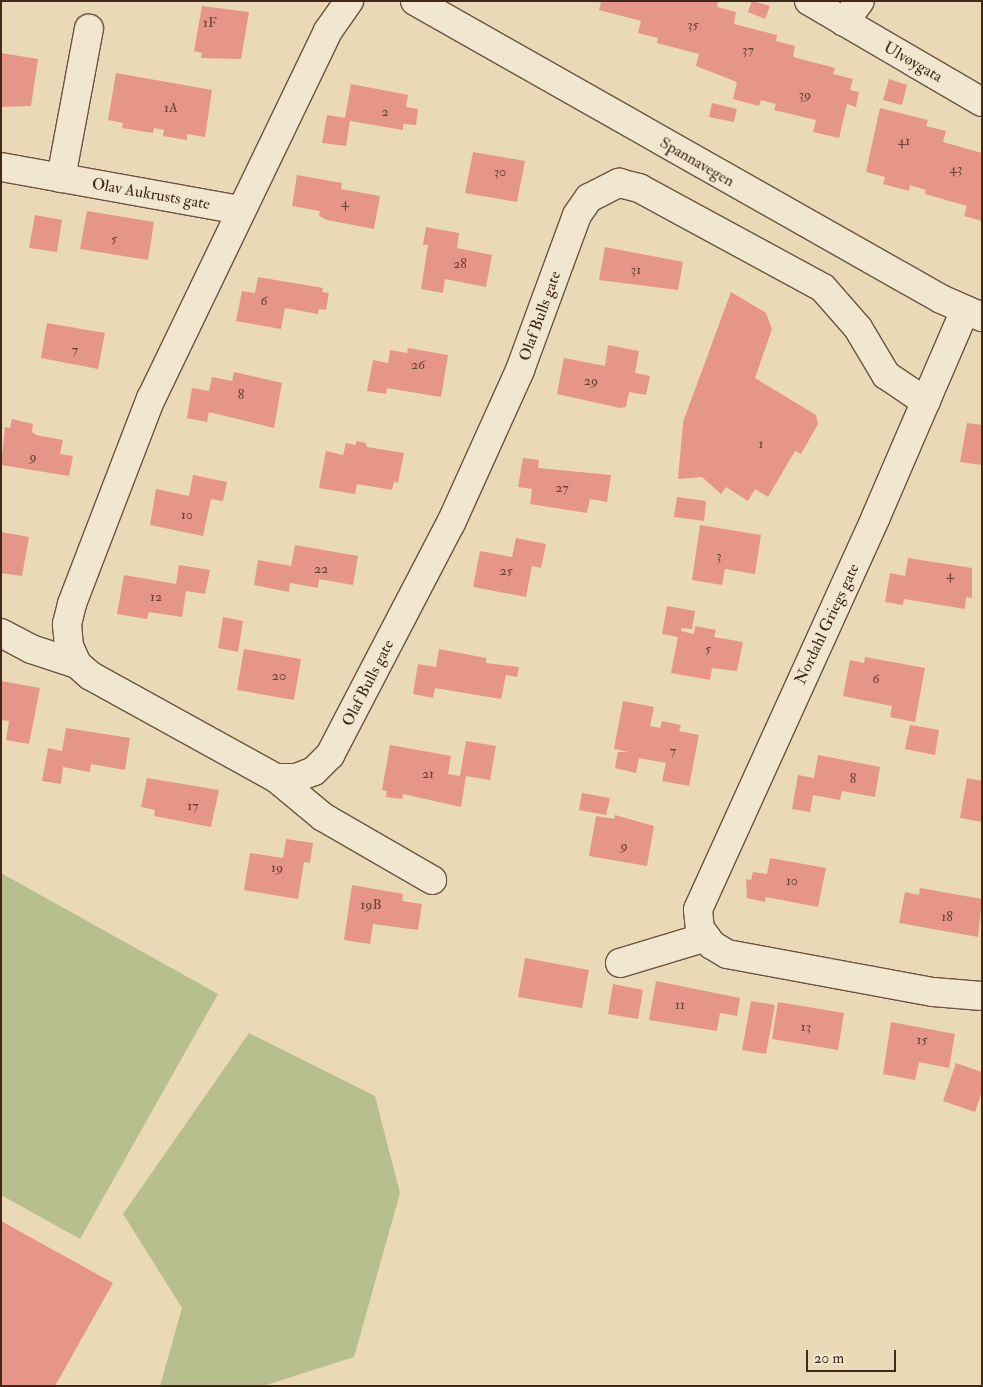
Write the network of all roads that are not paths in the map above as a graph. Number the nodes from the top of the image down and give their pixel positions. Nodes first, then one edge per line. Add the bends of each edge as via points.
1 (349, 1) edge
2 (416, 1) edge
3 (809, 1) edge
4 (852, 12) edge
5 (89, 29) dead end
6 (982, 102) edge
7 (1, 167) edge
8 (62, 178) junction
9 (241, 210) junction
10 (973, 314) edge
11 (926, 402) junction
12 (1, 633) edge
13 (76, 664) junction
14 (276, 778) junction
15 (432, 880) dead end
16 (706, 937) junction
17 (620, 964) dead end
18 (982, 996) edge

1 - 9 street via 328,31
2 - 10 street, Spannavegen
3 - 4 street, Ulvøygata
4 - 6 street, Ulvøygata
5 - 8 street
7 - 8 street, Olav Aukrusts gate
8 - 9 street, Olav Aukrusts gate
9 - 13 street via 152,398 72,604 67,624 69,646
10 - 11 street, Nordahl Griegs gate
11 - 14 street, Olaf Bulls gate via 886,375 858,328 823,288 640,188 619,183 603,189 589,198 577,215 520,370 451,523 330,755 305,774
11 - 16 street, Nordahl Griegs gate via 707,884 698,910 700,929
12 - 13 street via 32,649
13 - 14 street via 91,676
14 - 15 street via 323,817
16 - 17 street
16 - 18 street via 727,954 966,998

